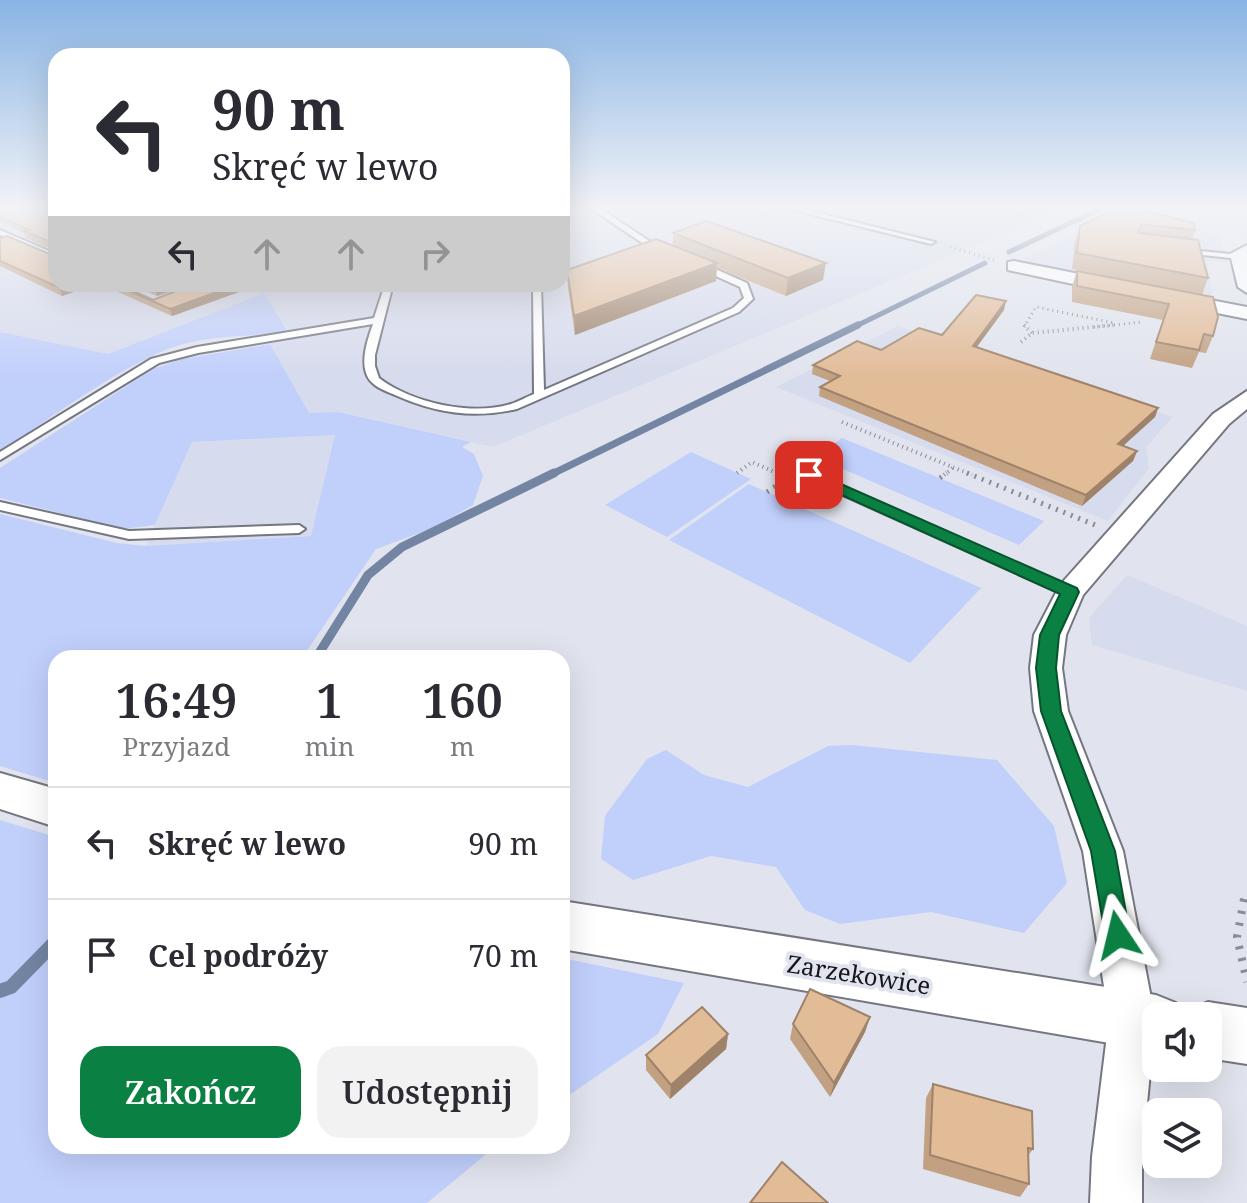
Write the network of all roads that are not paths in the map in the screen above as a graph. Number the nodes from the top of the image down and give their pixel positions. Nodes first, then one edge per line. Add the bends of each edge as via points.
1 (698, 265) edge
2 (1244, 265) edge
3 (1014, 266) road end
4 (1247, 287) edge
5 (387, 292) edge
6 (537, 292) edge
7 (1247, 313) edge
8 (379, 320) junction
9 (539, 396) junction
10 (1247, 398) edge
11 (0, 457) edge
12 (809, 475) dead end
13 (0, 506) edge
14 (299, 529) dead end
15 (1070, 592) junction
16 (0, 791) edge
17 (48, 806) edge
18 (570, 926) edge
19 (1142, 1013) edge
20 (1142, 1021) edge
21 (1142, 1031) edge
22 (1222, 1032) edge
23 (1247, 1036) edge
24 (1116, 1203) edge

1 - 9 lane via 744,285 749,299 736,310
2 - 4 street
3 - 7 street
5 - 8 lane
6 - 9 lane
8 - 9 lane via 369,372 376,382 428,408 480,414
8 - 11 lane via 155,361
10 - 15 street via 1221,419
12 - 15 lane
13 - 14 lane via 129,535
15 - 19 street via 1050,635 1046,668 1051,711 1103,851
16 - 17 street
18 - 20 street, Zarzekowice
21 - 24 street via 1117,1157
22 - 23 street

